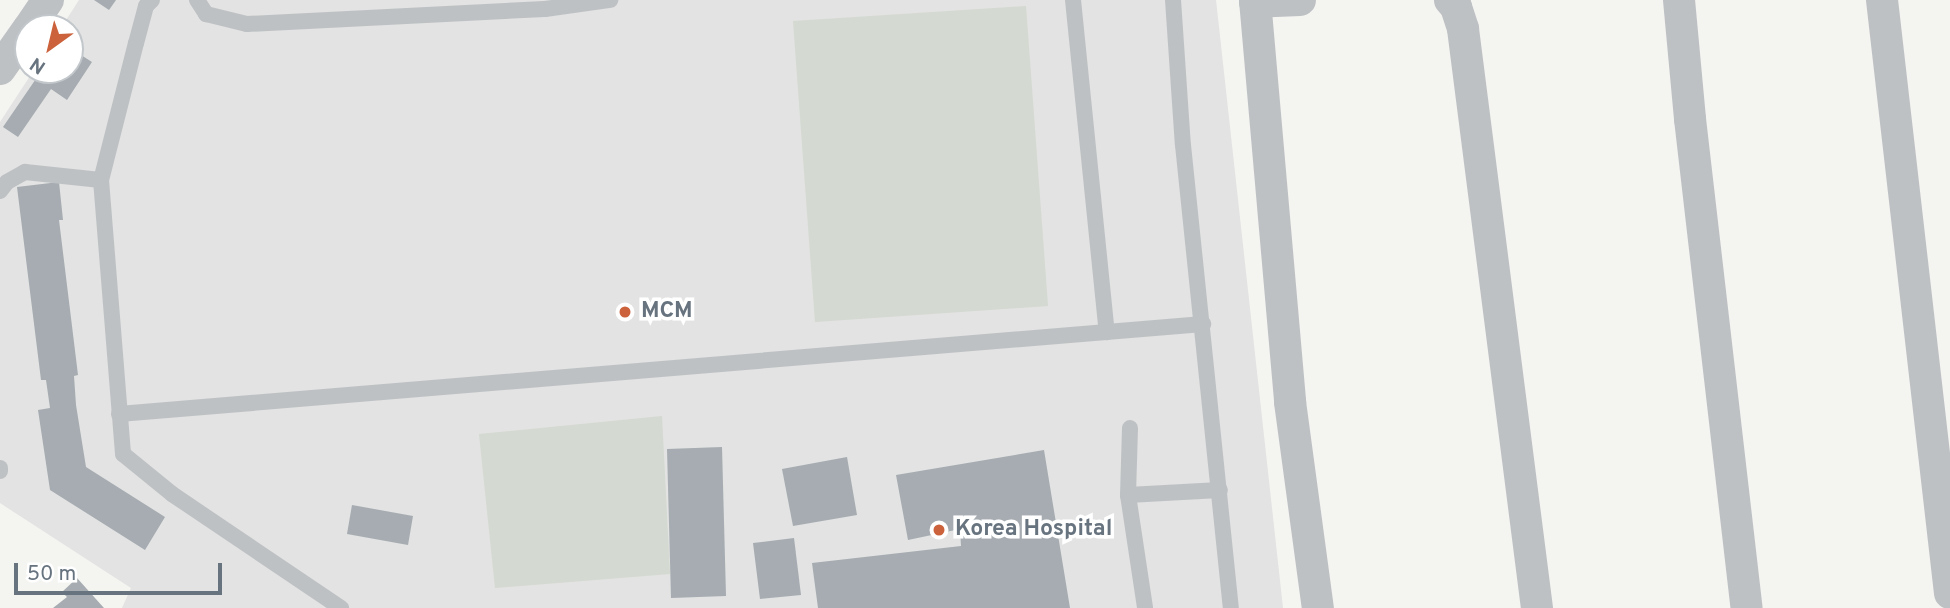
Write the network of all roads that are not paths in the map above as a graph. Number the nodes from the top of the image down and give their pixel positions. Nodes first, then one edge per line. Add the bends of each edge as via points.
1 (152, 0) edge
2 (197, 0) edge
3 (610, 0) edge
4 (1073, 0) edge
5 (1173, 0) edge
6 (1300, 0) edge
7 (1450, 0) edge
8 (1679, 0) edge
9 (1882, 0) edge
10 (1255, 1) edge
11 (14, 49) edge
12 (0, 69) edge
13 (101, 180) junction
14 (0, 191) edge
15 (1203, 324) junction
16 (1107, 332) junction
17 (119, 414) junction
18 (1130, 428) dead end
19 (1220, 490) junction
20 (1128, 495) junction
21 (1950, 593) edge
22 (341, 608) edge
23 (1145, 608) edge
24 (1231, 608) edge
25 (1318, 608) edge
26 (1537, 608) edge
27 (1747, 608) edge

1 - 13 lane via 146,6
2 - 3 lane via 206,14 247,24 545,9
4 - 16 lane
5 - 15 lane
6 - 10 street
7 - 26 street via 1463,29
8 - 27 street
9 - 21 street
10 - 25 street via 1289,390
11 - 12 street
13 - 14 lane via 25,172
13 - 17 lane
15 - 16 lane
15 - 19 lane
16 - 17 lane
17 - 22 lane via 123,454
18 - 20 lane
19 - 20 lane
19 - 24 lane
20 - 23 lane

